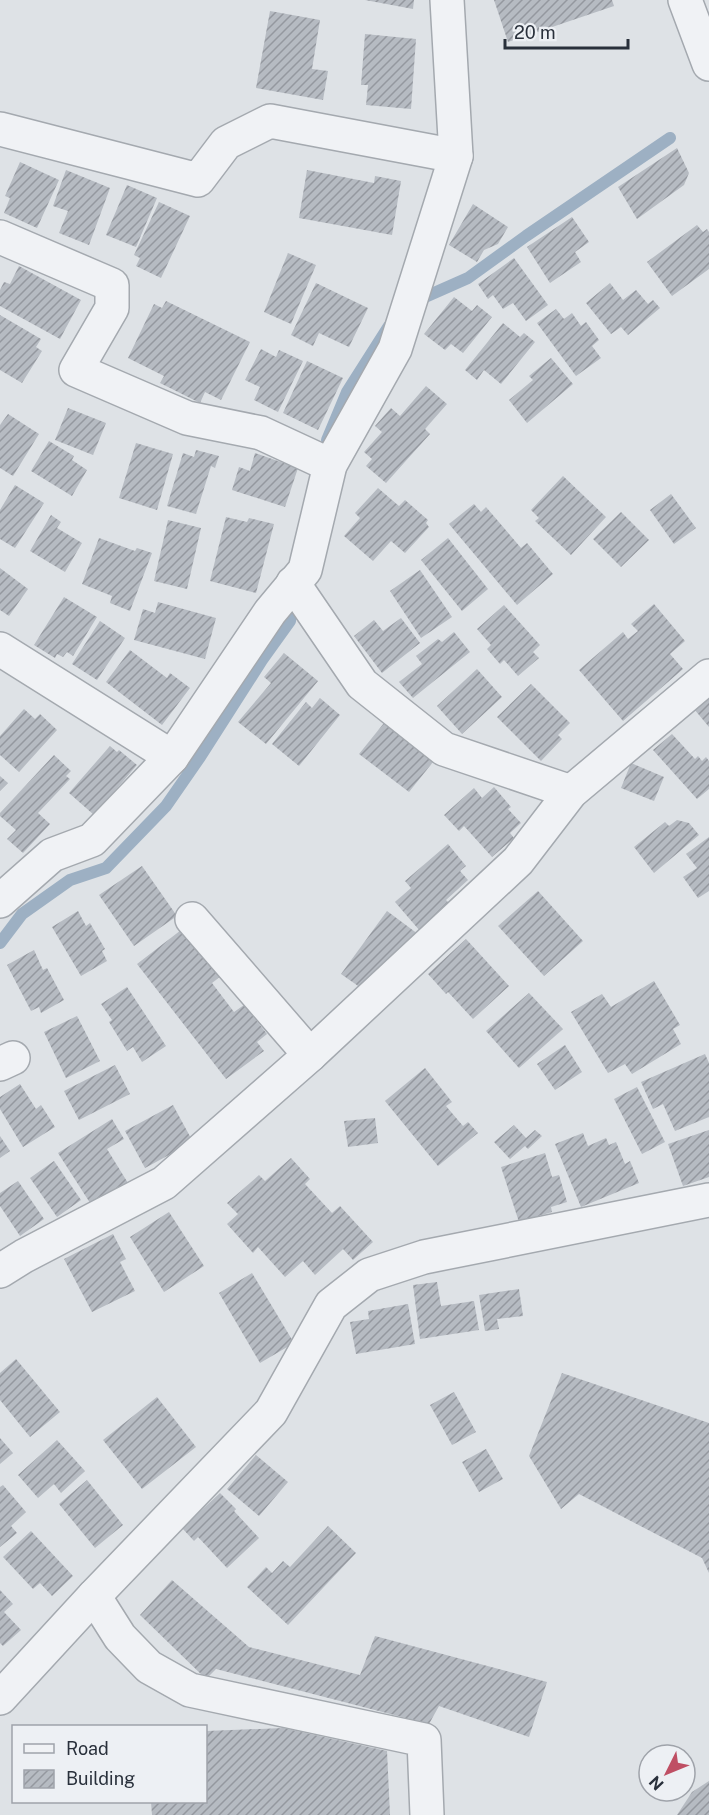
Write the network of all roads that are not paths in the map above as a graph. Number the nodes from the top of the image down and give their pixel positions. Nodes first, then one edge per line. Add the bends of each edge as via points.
1 (447, 0) edge
2 (685, 0) edge
3 (709, 64) edge
4 (0, 129) edge
5 (456, 156) junction
6 (0, 237) edge
7 (330, 465) junction
8 (293, 583) junction
9 (0, 649) edge
10 (709, 676) edge
11 (172, 757) junction
12 (571, 792) junction
13 (0, 902) edge
14 (192, 919) dead end
15 (310, 1054) junction
16 (709, 1200) edge
17 (0, 1271) edge
18 (94, 1596) junction
19 (0, 1698) edge
20 (427, 1815) edge

1 - 5 street
2 - 3 street
4 - 5 street via 198,180 226,143 270,121
5 - 7 street via 395,349
6 - 7 street via 112,285 112,308 76,370 187,418 261,433
7 - 8 street via 305,570
8 - 11 street
8 - 12 street via 362,684 444,749
9 - 11 street
10 - 12 street
11 - 13 street via 92,840 52,855
12 - 15 street via 518,861
14 - 15 street
15 - 17 street via 164,1183
16 - 18 street via 424,1257 369,1275 331,1305 271,1412
18 - 19 street
18 - 20 street via 120,1637 149,1667 190,1690 424,1740

